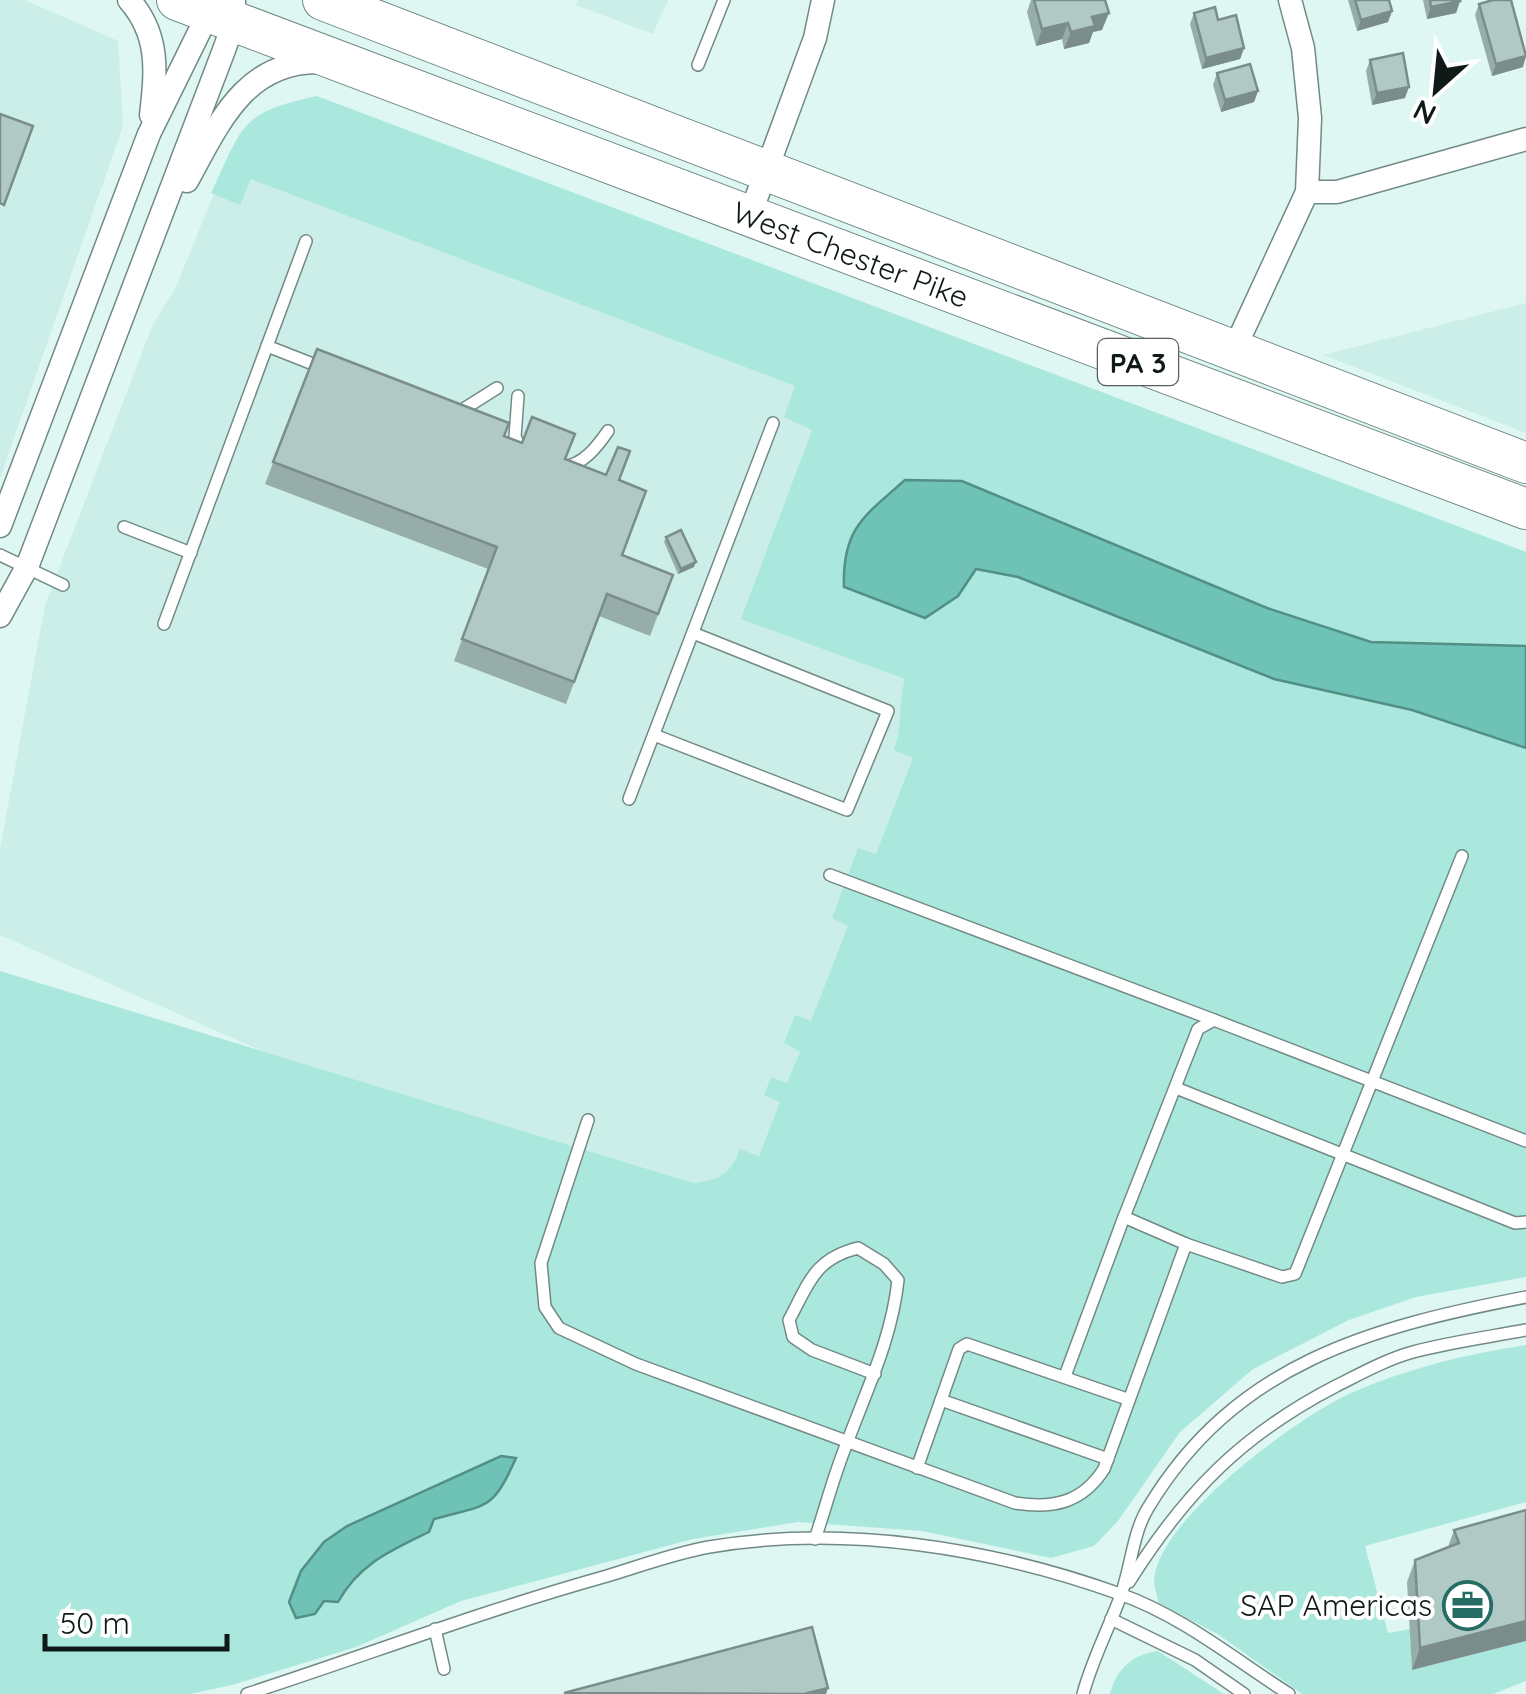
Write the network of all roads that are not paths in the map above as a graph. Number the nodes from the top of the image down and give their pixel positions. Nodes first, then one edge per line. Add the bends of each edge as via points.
1 (129, 0) edge
2 (323, 0) edge
3 (724, 0) edge
4 (824, 0) edge
5 (1290, 0) edge
6 (214, 7) edge
7 (698, 65) dead end
8 (347, 67) junction
9 (150, 134) junction
10 (1526, 139) edge
11 (765, 174) junction
12 (1306, 192) junction
13 (750, 215) junction
14 (306, 241) dead end
15 (148, 249) junction
16 (267, 346) junction
17 (1233, 352) junction
18 (340, 374) edge
19 (497, 388) dead end
20 (518, 396) dead end
21 (445, 410) edge
22 (773, 424) dead end
23 (608, 431) dead end
24 (520, 449) edge
25 (1526, 463) edge
26 (563, 467) edge
27 (1526, 509) edge
28 (0, 526) edge
29 (124, 527) dead end
30 (191, 553) junction
31 (0, 555) edge
32 (28, 568) junction
33 (63, 585) dead end
34 (0, 616) edge
35 (164, 624) dead end
36 (693, 633) junction
37 (654, 735) junction
38 (629, 799) dead end
39 (1462, 856) dead end
40 (830, 875) dead end
41 (1214, 1020) junction
42 (1373, 1082) junction
43 (1176, 1088) junction
44 (588, 1120) dead end
45 (1526, 1141) edge
46 (1345, 1153) junction
47 (1124, 1217) junction
48 (1526, 1222) edge
49 (1186, 1244) junction
50 (1526, 1297) edge
51 (1526, 1330) edge
52 (875, 1374) junction
53 (1065, 1376) junction
54 (1128, 1398) junction
55 (941, 1400) junction
56 (846, 1443) junction
57 (1108, 1459) junction
58 (917, 1468) junction
59 (815, 1539) junction
60 (1121, 1594) junction
61 (1111, 1619) junction
62 (436, 1630) junction
63 (444, 1669) dead end
64 (246, 1694) edge
65 (1083, 1694) edge
66 (1244, 1694) edge
67 (1289, 1694) edge

1 - 9 street via 156,56
2 - 11 highway, West Chester Pike / PA 3
3 - 7 lane
4 - 11 street
5 - 12 street via 1310,118
6 - 8 highway, West Chester Pike / PA 3
6 - 9 street
6 - 15 street
8 - 13 highway, West Chester Pike / PA 3
8 - 15 street via 302,63 244,87
9 - 28 street
10 - 12 street via 1337,192
11 - 13 street
11 - 17 highway, West Chester Pike / PA 3
12 - 17 street
13 - 27 highway, West Chester Pike / PA 3
14 - 16 lane
15 - 32 street
16 - 18 lane
16 - 30 lane
17 - 25 highway, West Chester Pike / PA 3
19 - 21 lane via 461,413
20 - 24 lane
22 - 36 lane
23 - 26 lane via 594,450
29 - 30 lane
30 - 35 lane
31 - 32 lane
32 - 33 lane
32 - 34 street
36 - 37 lane
36 - 37 lane via 888,711 847,810
37 - 38 lane
39 - 42 lane
40 - 41 lane
41 - 42 lane
41 - 43 lane via 1198,1029
42 - 45 lane
42 - 46 lane
43 - 46 lane
43 - 47 lane
44 - 56 lane via 541,1264 545,1307 559,1328
46 - 48 lane
46 - 49 lane via 1295,1274 1282,1277
47 - 49 lane
47 - 53 lane
49 - 54 lane
50 - 60 lane via 1409,1320 1338,1346 1234,1408 1145,1511
51 - 60 lane via 1411,1352 1250,1437 1166,1524
52 - 52 lane via 812,1350 793,1338 788,1320 831,1255 858,1248 898,1280
52 - 56 lane
53 - 54 lane
53 - 55 lane via 967,1344 959,1349
54 - 57 lane
55 - 57 lane
55 - 58 lane
56 - 58 lane
56 - 59 lane
57 - 58 lane via 1092,1487 1066,1503 1041,1507
59 - 60 lane via 982,1555
59 - 62 lane via 708,1547
60 - 61 lane
60 - 67 lane via 1190,1628
61 - 65 lane
61 - 66 lane via 1195,1660
62 - 63 lane
62 - 64 lane

